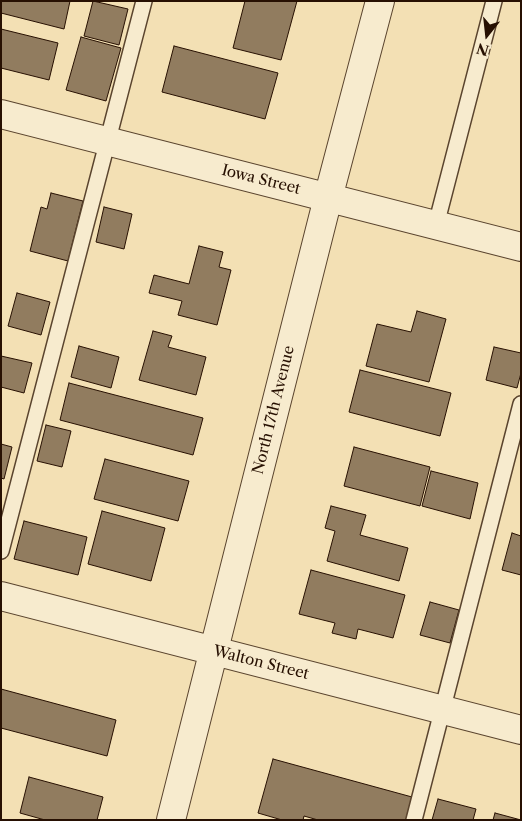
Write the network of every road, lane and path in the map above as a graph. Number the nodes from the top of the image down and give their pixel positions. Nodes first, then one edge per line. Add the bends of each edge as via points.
1 (144, 1) edge
2 (380, 1) edge
3 (494, 1) edge
4 (1, 114) edge
5 (108, 141) junction
6 (328, 198) junction
7 (436, 225) junction
8 (521, 247) edge
9 (521, 404) edge
10 (1, 551) edge
11 (1, 596) edge
12 (214, 651) junction
13 (442, 710) junction
14 (521, 730) edge
15 (172, 820) edge
16 (414, 820) edge

1 - 5 lane
2 - 6 street, North 17th Avenue
3 - 7 lane
4 - 5 street, Iowa Street
5 - 6 street, Iowa Street
5 - 10 lane
6 - 7 street, Iowa Street
6 - 12 street, North 17th Avenue
7 - 8 street, Iowa Street
9 - 13 lane
11 - 12 street, Walton Street
12 - 13 street, Walton Street
12 - 15 street, North 17th Avenue
13 - 14 street, Walton Street
13 - 16 lane

